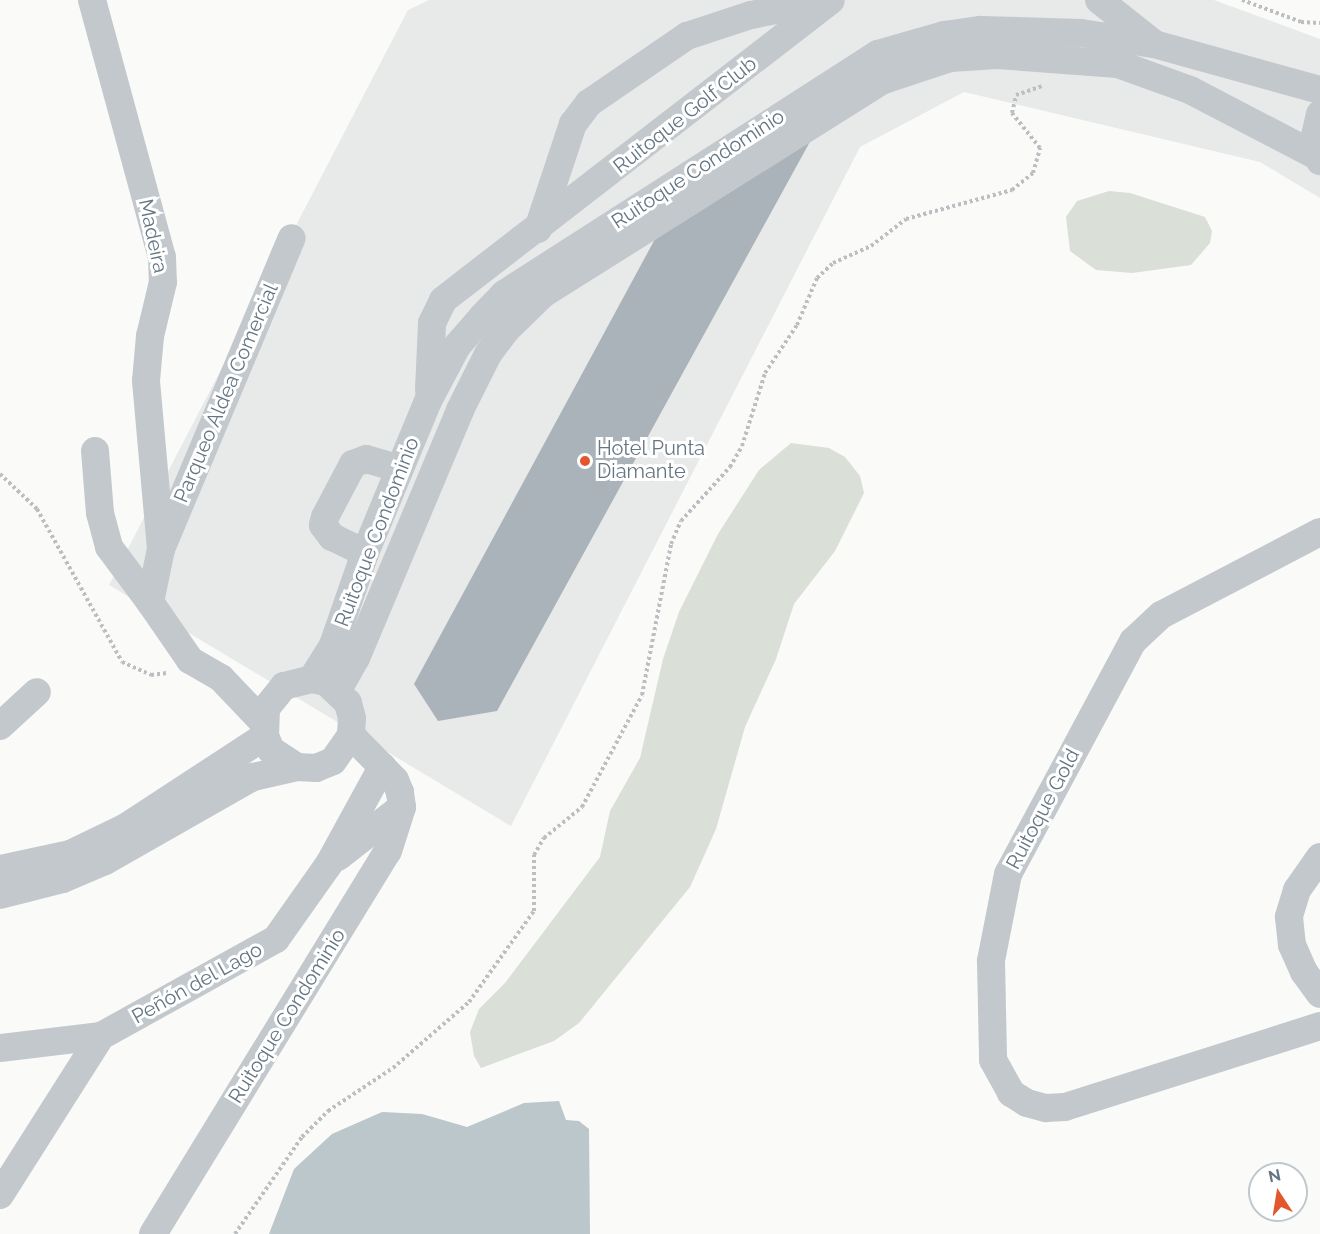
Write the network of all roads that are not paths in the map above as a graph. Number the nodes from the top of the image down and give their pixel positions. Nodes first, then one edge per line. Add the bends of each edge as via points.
1 (92, 0) edge
2 (829, 0) edge
3 (1099, 0) edge
4 (1154, 44) junction
5 (1320, 90) edge
6 (1320, 114) edge
7 (1319, 159) edge
8 (538, 230) junction
9 (292, 238) dead end
10 (428, 401) junction
11 (95, 451) dead end
12 (400, 469) junction
13 (1320, 532) edge
14 (161, 549) junction
15 (365, 553) junction
16 (150, 602) junction
17 (221, 678) junction
18 (325, 685) junction
19 (284, 686) junction
20 (37, 692) dead end
21 (0, 726) edge
22 (264, 729) junction
23 (351, 735) junction
24 (333, 761) junction
25 (379, 766) junction
26 (297, 767) junction
27 (402, 807) junction
28 (1320, 857) edge
29 (329, 864) junction
30 (0, 869) edge
31 (0, 895) edge
32 (1320, 994) edge
33 (1320, 1026) edge
34 (101, 1036) junction
35 (0, 1048) edge
36 (0, 1196) edge
37 (153, 1234) edge

1 - 14 street, Madeira via 162,257 163,282 150,336 146,381
2 - 8 street, Ruitoque Golf Club
2 - 8 street, Ruitoque Golf Club via 742,17 687,36 589,103 573,124
3 - 4 street
4 - 5 street, Ruitoque Condominio
4 - 10 street, Ruitoque Condominio via 1081,33 981,30 944,35 878,54 504,294 457,346
6 - 7 street, Ruitoque Condominio via 1314,139
7 - 18 street, Ruitoque Condominio via 1190,90 1118,64 998,55 950,58 880,81 543,294 506,330 460,410 356,658
8 - 10 street, Ruitoque Golf Club via 443,300 432,323
9 - 14 street, Parqueo Aldea Comercial
10 - 12 street, Ruitoque Condominio
11 - 16 street via 100,513 109,547
12 - 15 street, Ruitoque Condominio
12 - 15 street via 366,459 353,464 326,517 324,525 332,537
13 - 33 street, Ruitoque Gold via 1161,615 1133,641 1110,676 1071,759 1008,874 991,961 996,1069 1011,1093 1046,1108 1065,1107
14 - 16 street
15 - 18 street, Ruitoque Condominio via 333,645
16 - 17 street via 190,660
17 - 19 street
17 - 22 street
18 - 19 street
18 - 23 street via 348,703
19 - 22 street via 266,708
20 - 21 street
22 - 26 street via 277,755
22 - 30 street via 224,766 126,827 70,854
23 - 24 street
23 - 25 street
24 - 25 street
24 - 26 street via 315,768
25 - 27 street via 395,780
25 - 29 street
26 - 31 street via 253,777 95,866 63,879
27 - 29 street
27 - 37 street, Ruitoque Condominio via 388,851
28 - 32 street via 1297,890 1288,917 1292,945
29 - 34 street, Peñón del Lago via 276,939
34 - 35 street, Peñón del Lago
34 - 36 street, Peñón del Lago

